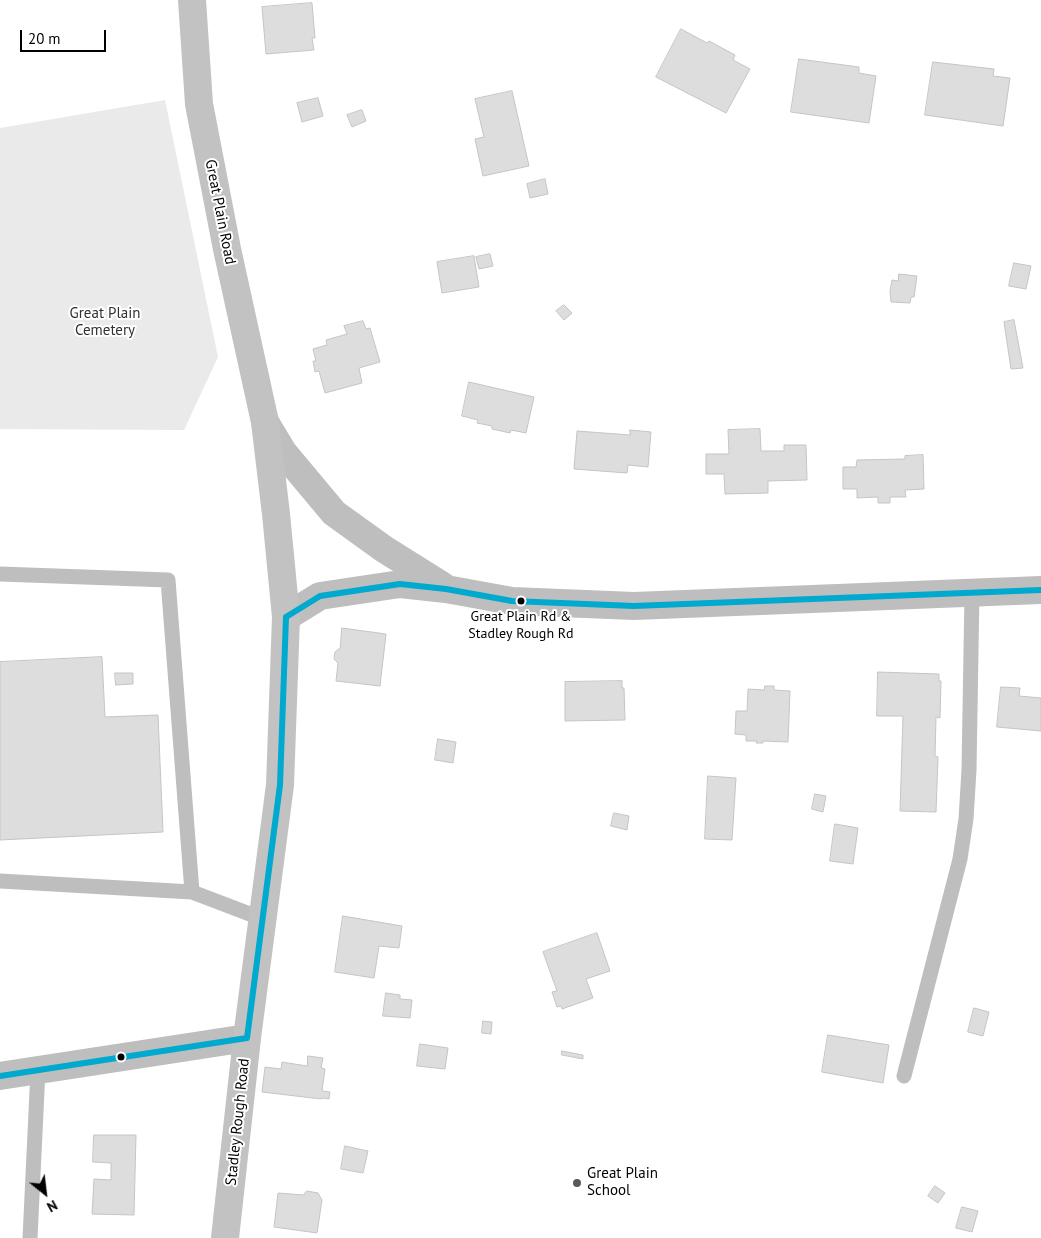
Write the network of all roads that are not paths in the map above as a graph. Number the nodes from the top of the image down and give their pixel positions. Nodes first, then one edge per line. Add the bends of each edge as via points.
1 (192, 0) edge
2 (265, 422) junction
3 (0, 574) edge
4 (446, 589) junction
5 (1041, 590) edge
6 (972, 592) junction
7 (286, 617) junction
8 (0, 881) edge
9 (192, 892) junction
10 (263, 919) junction
11 (247, 1038) junction
12 (38, 1070) junction
13 (0, 1076) edge
14 (904, 1076) dead end
15 (30, 1238) edge
16 (225, 1238) edge

1 - 2 main road, Great Plain Road via 198,104
2 - 4 street, Great Plain Road via 283,452 334,514
2 - 7 main road, Great Plain Road
3 - 9 lane via 168,580
4 - 6 street, Great Plain Road via 512,600 634,606
4 - 7 street, Great Plain Road via 400,584 320,596
5 - 6 street, Great Plain Road
6 - 14 lane via 966,819 960,859
7 - 10 main road, Stadley Rough Road via 280,785
8 - 9 lane
9 - 10 lane
10 - 11 main road, Stadley Rough Road
11 - 12 street
11 - 16 main road, Stadley Rough Road
12 - 13 street
12 - 15 lane

